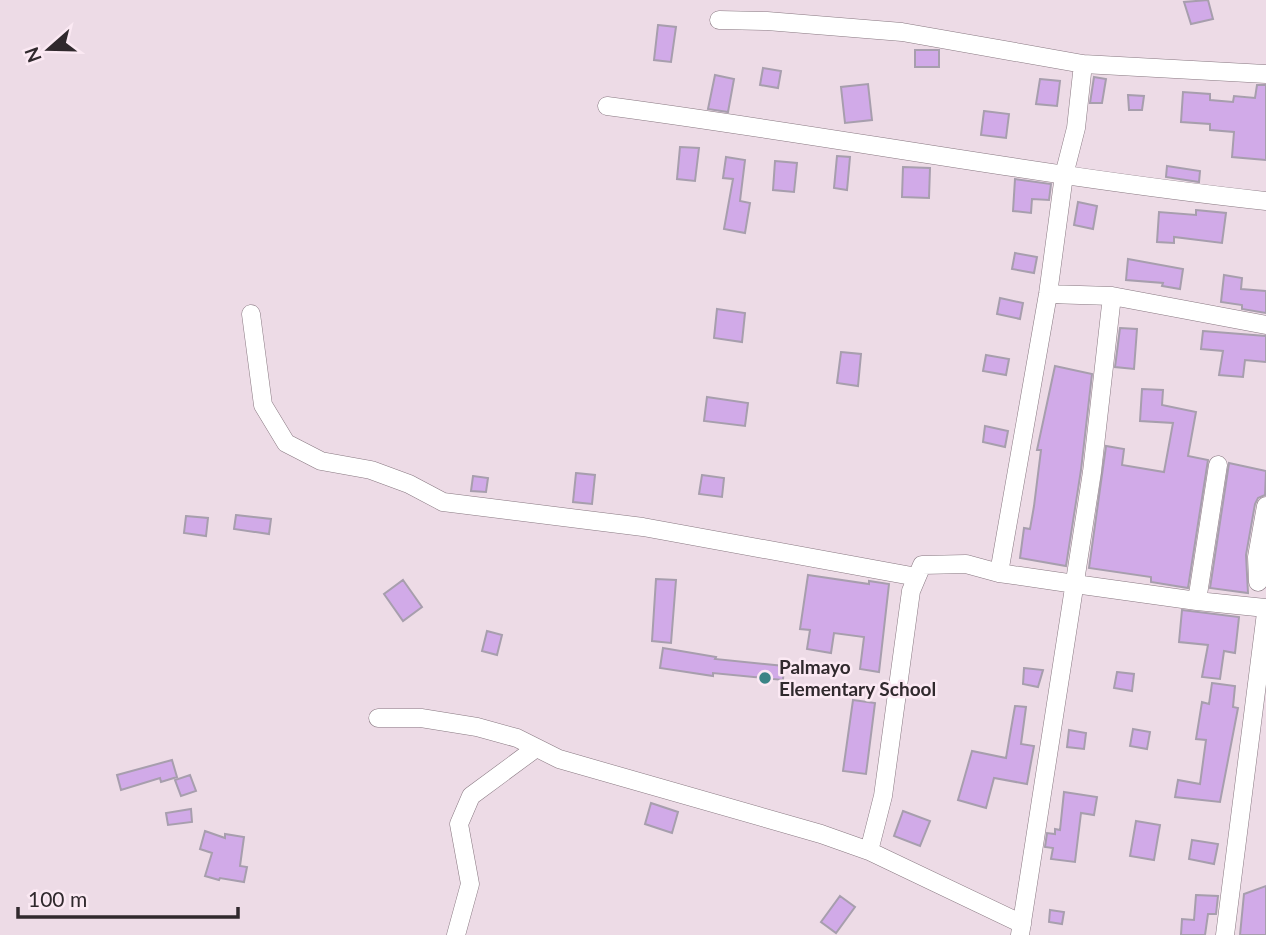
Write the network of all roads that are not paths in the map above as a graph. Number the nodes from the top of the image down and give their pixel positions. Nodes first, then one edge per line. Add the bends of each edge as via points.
1 (719, 20) dead end
2 (1083, 64) junction
3 (1266, 74) edge
4 (607, 106) dead end
5 (1064, 175) junction
6 (1266, 201) edge
7 (1048, 294) junction
8 (1112, 296) junction
9 (251, 314) dead end
10 (1266, 325) edge
11 (1217, 465) dead end
12 (1266, 506) edge
13 (999, 573) junction
14 (917, 577) junction
15 (1262, 582) edge
16 (1076, 584) junction
17 (1196, 601) junction
18 (1266, 609) edge
19 (378, 718) dead end
20 (536, 748) junction
21 (869, 851) junction
22 (1021, 930) edge
23 (456, 935) edge
24 (1225, 935) edge

1 - 2 street via 902,32
2 - 3 street
2 - 5 street via 1076,128
4 - 5 street
5 - 6 street
5 - 7 street
7 - 8 street
7 - 13 street
8 - 10 street
8 - 16 street
9 - 14 street via 263,405 286,443 321,461 371,470 443,502 643,527
11 - 17 street
12 - 15 street via 1257,557
13 - 14 street via 965,564 922,565
13 - 16 street
14 - 21 street via 911,591 883,796
15 - 18 street
16 - 17 street
16 - 22 street
17 - 18 street
18 - 24 street
19 - 20 street via 421,718 477,727
20 - 21 street via 559,759
20 - 23 street via 471,796 459,824 470,884
21 - 22 street

